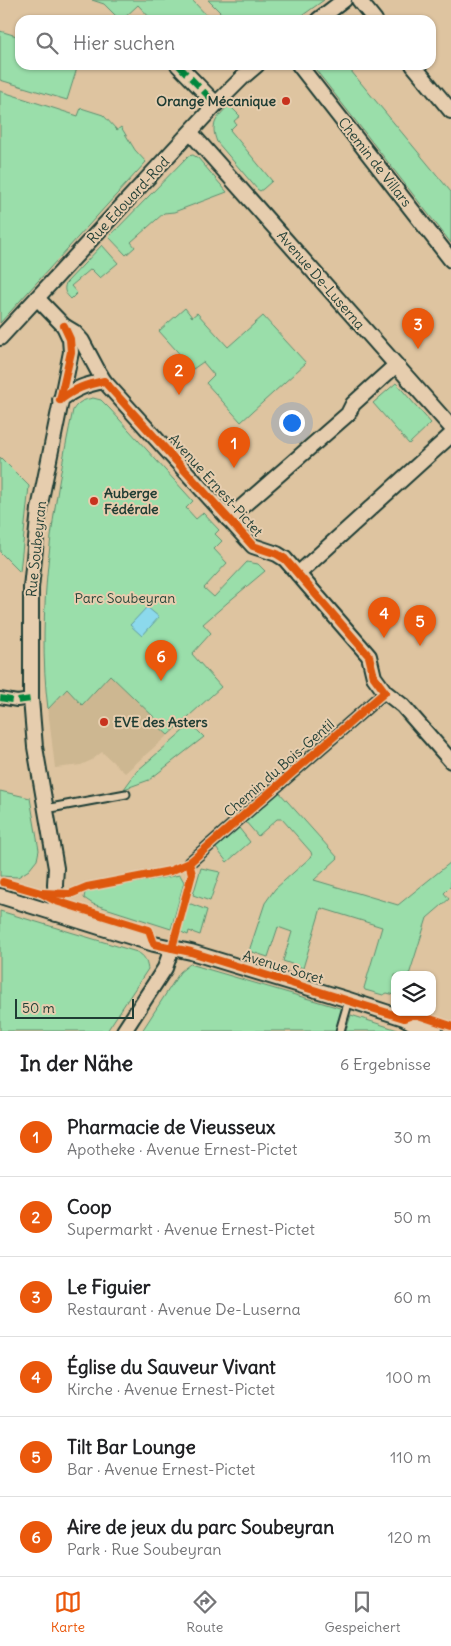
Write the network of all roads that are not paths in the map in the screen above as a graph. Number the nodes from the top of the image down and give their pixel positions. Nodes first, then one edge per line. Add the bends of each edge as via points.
1 (344, 0) edge
2 (359, 0) edge
3 (324, 15) edge
4 (371, 15) edge
5 (183, 70) edge
6 (251, 70) edge
7 (303, 70) edge
8 (417, 70) edge
9 (216, 104) junction
10 (451, 111) edge
11 (191, 133) junction
12 (451, 260) edge
13 (37, 298) junction
14 (64, 326) junction
15 (0, 338) edge
16 (396, 365) junction
17 (104, 381) junction
18 (60, 400) junction
19 (451, 427) edge
20 (451, 436) edge
21 (228, 519) junction
22 (298, 574) junction
23 (385, 692) junction
24 (0, 698) edge
25 (31, 699) junction
26 (451, 761) edge
27 (126, 794) dead end
28 (45, 808) junction
29 (189, 863) dead end
30 (0, 896) edge
31 (56, 914) junction
32 (172, 948) junction
33 (349, 1000) junction
34 (124, 1031) edge
35 (340, 1031) edge
36 (435, 1031) edge

1 - 3 street
2 - 4 street
5 - 9 street
6 - 9 street, Rue Edouard-Rod
7 - 12 street, Chemin de Villars
8 - 10 street
9 - 11 street, Rue Edouard-Rod
11 - 13 street, Rue Edouard-Rod
11 - 16 street, Avenue De-Luserna
13 - 14 street, Avenue Ernest-Pictet
13 - 15 street, Rue Edouard-Rod
14 - 17 street, Avenue Ernest-Pictet via 82,341
14 - 18 street, Rue Soubeyran via 71,352
16 - 19 street, Avenue De-Luserna
16 - 21 street, Avenue Ernest-Pictet via 353,404 348,414
17 - 18 street via 82,385
17 - 21 street, Avenue Ernest-Pictet
18 - 25 street, Rue Soubeyran via 39,509 30,588
20 - 22 street
21 - 22 street, Avenue Ernest-Pictet via 253,546 277,554
22 - 23 street, Avenue Ernest-Pictet via 369,656 374,677
23 - 26 street, Avenue Ernest-Pictet via 403,706
23 - 29 street, Chemin du Bois-Gentil
24 - 25 street
25 - 28 street, Rue Soubeyran
27 - 28 lane
28 - 31 street, Rue Soubeyran via 56,868
30 - 31 street, Avenue Soret
31 - 32 street, Avenue Soret
32 - 33 street, Avenue Soret
32 - 34 street via 165,968
33 - 35 lane
33 - 36 street, Avenue Soret

